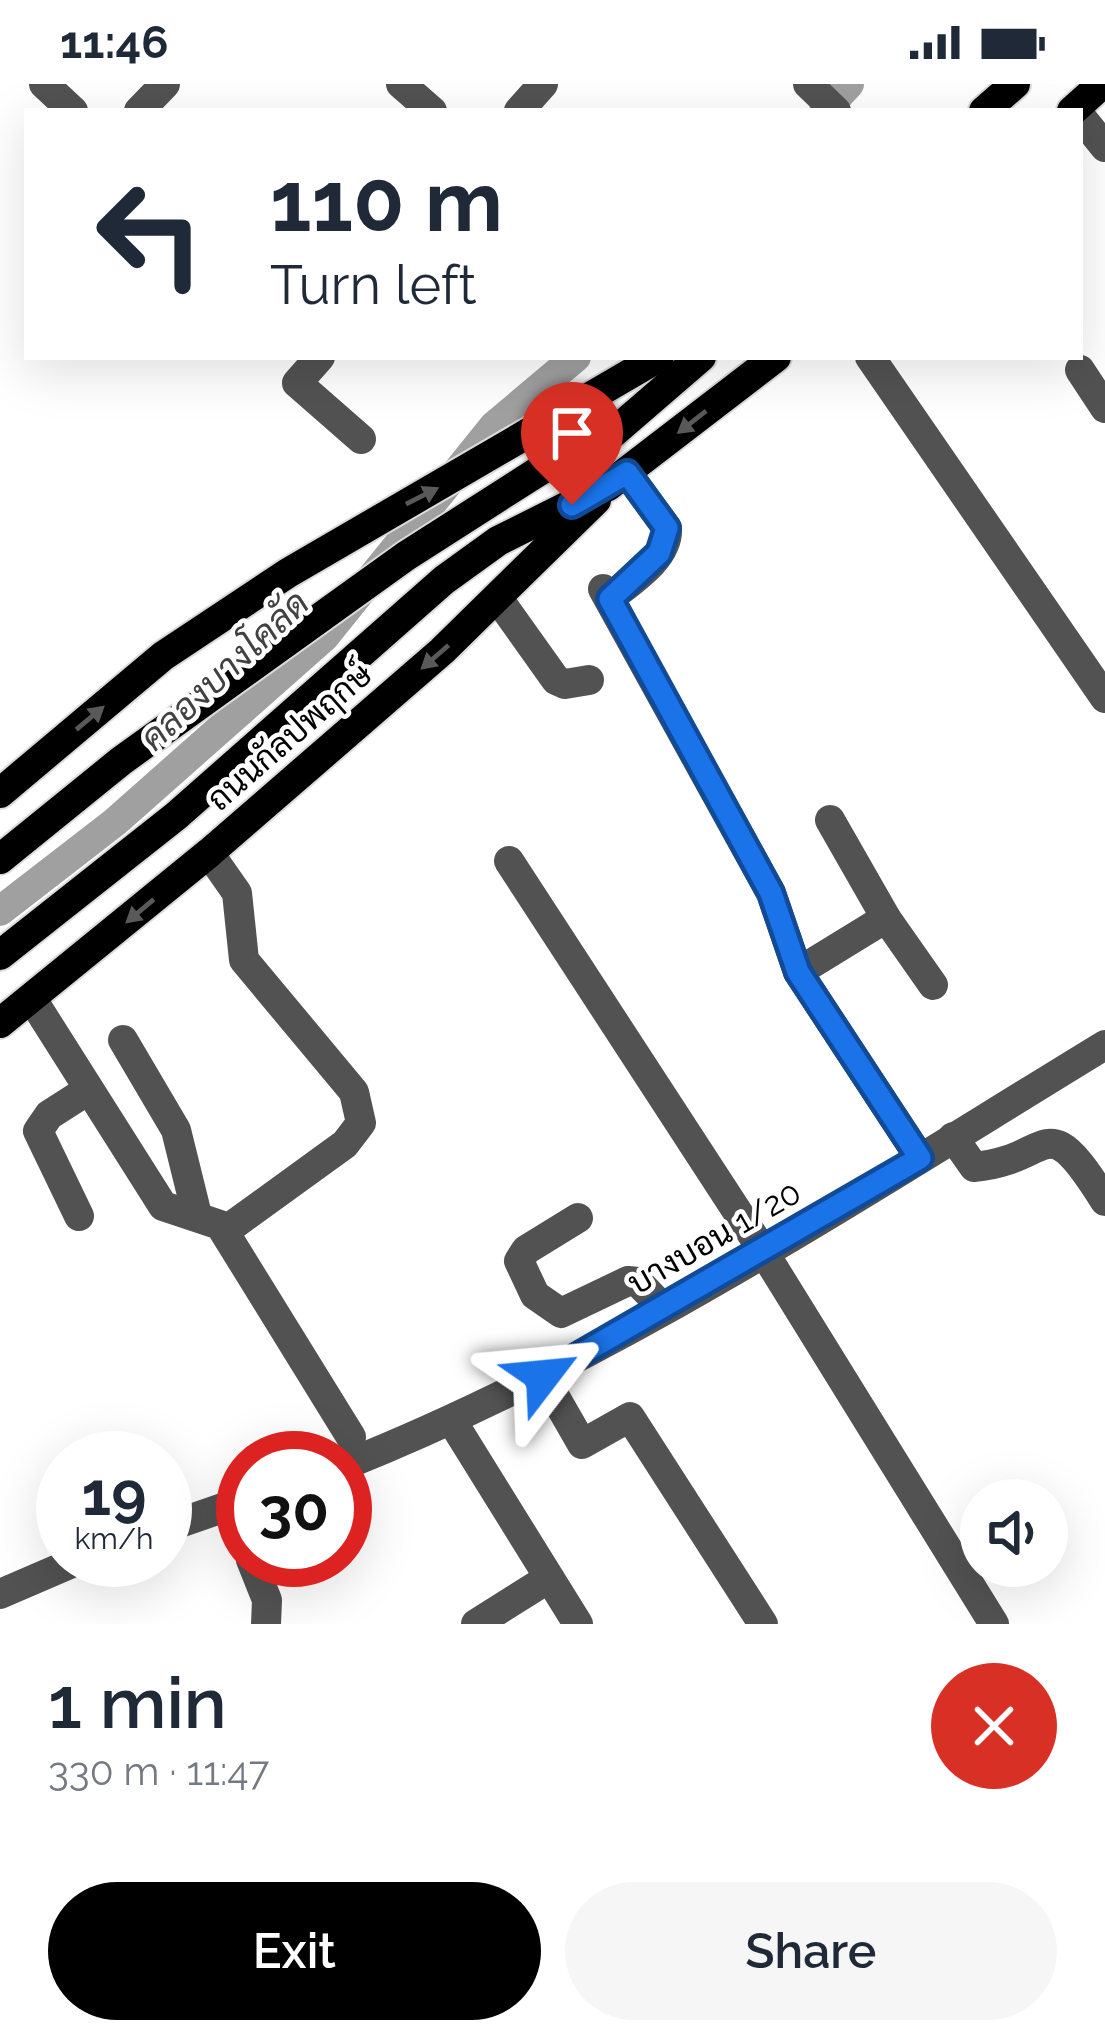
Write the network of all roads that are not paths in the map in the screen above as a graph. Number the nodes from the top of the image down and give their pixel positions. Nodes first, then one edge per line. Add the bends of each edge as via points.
1 (44, 84) edge
2 (165, 84) edge
3 (401, 84) edge
4 (543, 84) edge
5 (808, 84) edge
6 (1015, 84) edge
7 (1102, 84) edge
8 (71, 108) edge
9 (142, 108) edge
10 (429, 108) edge
11 (522, 108) edge
12 (833, 108) edge
13 (987, 108) edge
14 (1080, 108) edge
15 (1083, 120) edge
16 (1083, 147) edge
17 (1105, 147) edge
18 (1105, 174) edge
19 (317, 360) edge
20 (654, 360) edge
21 (697, 360) edge
22 (772, 360) edge
23 (872, 360) edge
24 (1080, 370) dead end
25 (1105, 408) edge
26 (361, 439) dead end
27 (618, 480) junction
28 (499, 600) junction
29 (590, 680) dead end
30 (1105, 698) edge
31 (0, 793) edge
32 (830, 820) dead end
33 (209, 853) junction
34 (0, 860) edge
35 (509, 861) dead end
36 (886, 918) junction
37 (0, 956) edge
38 (798, 972) junction
39 (932, 985) dead end
40 (32, 999) junction
41 (0, 1023) edge
42 (123, 1040) dead end
43 (1105, 1045) edge
44 (88, 1090) junction
45 (953, 1137) junction
46 (920, 1158) junction
47 (1105, 1201) edge
48 (197, 1215) junction
49 (79, 1216) dead end
50 (578, 1218) dead end
51 (225, 1232) junction
52 (763, 1251) junction
53 (663, 1308) junction
54 (543, 1376) junction
55 (452, 1421) junction
56 (337, 1431) edge
57 (372, 1444) edge
58 (36, 1579) edge
59 (549, 1579) junction
60 (262, 1587) edge
61 (0, 1594) edge
62 (266, 1624) edge
63 (476, 1624) edge
64 (578, 1624) edge
65 (763, 1624) edge
66 (994, 1624) edge

1 - 8 street
2 - 9 street
3 - 10 street
4 - 11 street
5 - 12 street
6 - 13 main road
7 - 14 main road
15 - 17 street
16 - 18 street
19 - 26 street via 297,383
31 -> 20 main road via 164,656 340,540
21 - 34 main road, ถนนกัลปพฤกษ์ via 613,433 406,556 122,761
22 -> 27 main road, ถนนกัลปพฤกษ์
23 - 30 street
24 - 25 street
27 - 28 main road, ถนนกัลปพฤกษ์
27 - 37 main road, ถนนกัลปพฤกษ์ via 498,541 395,619 176,816
27 - 38 street via 668,537 606,594 771,893
28 - 29 street via 556,680
28 -> 33 main road, ถนนกัลปพฤกษ์
32 - 36 street
33 -> 40 main road, ถนนกัลปพฤกษ์
33 - 51 street via 237,893 244,960 355,1092 362,1123
35 - 52 street
36 - 38 street
36 - 39 street
38 - 46 street
40 - 41 main road, ถนนกัลปพฤกษ์
40 - 44 street
42 - 48 street via 176,1130
43 - 45 street, บางบอน 1/20
44 - 48 street via 163,1206
44 - 49 street via 38,1130
45 - 46 street, บางบอน 1/20
45 - 47 street via 974,1167 1058,1142
46 - 52 street, บางบอน 1/20
48 - 51 street
50 - 53 street via 519,1261 535,1294 560,1313 638,1282
51 - 56 street
52 - 53 street, บางบอน 1/20
52 - 66 street
53 - 54 street, บางบอน 1/20
54 - 55 street, บางบอน 1/20
54 - 65 street via 582,1444 630,1417
55 - 57 street, บางบอน 1/20
55 - 59 street
58 - 61 street
59 - 63 street
59 - 64 street
60 - 62 street

